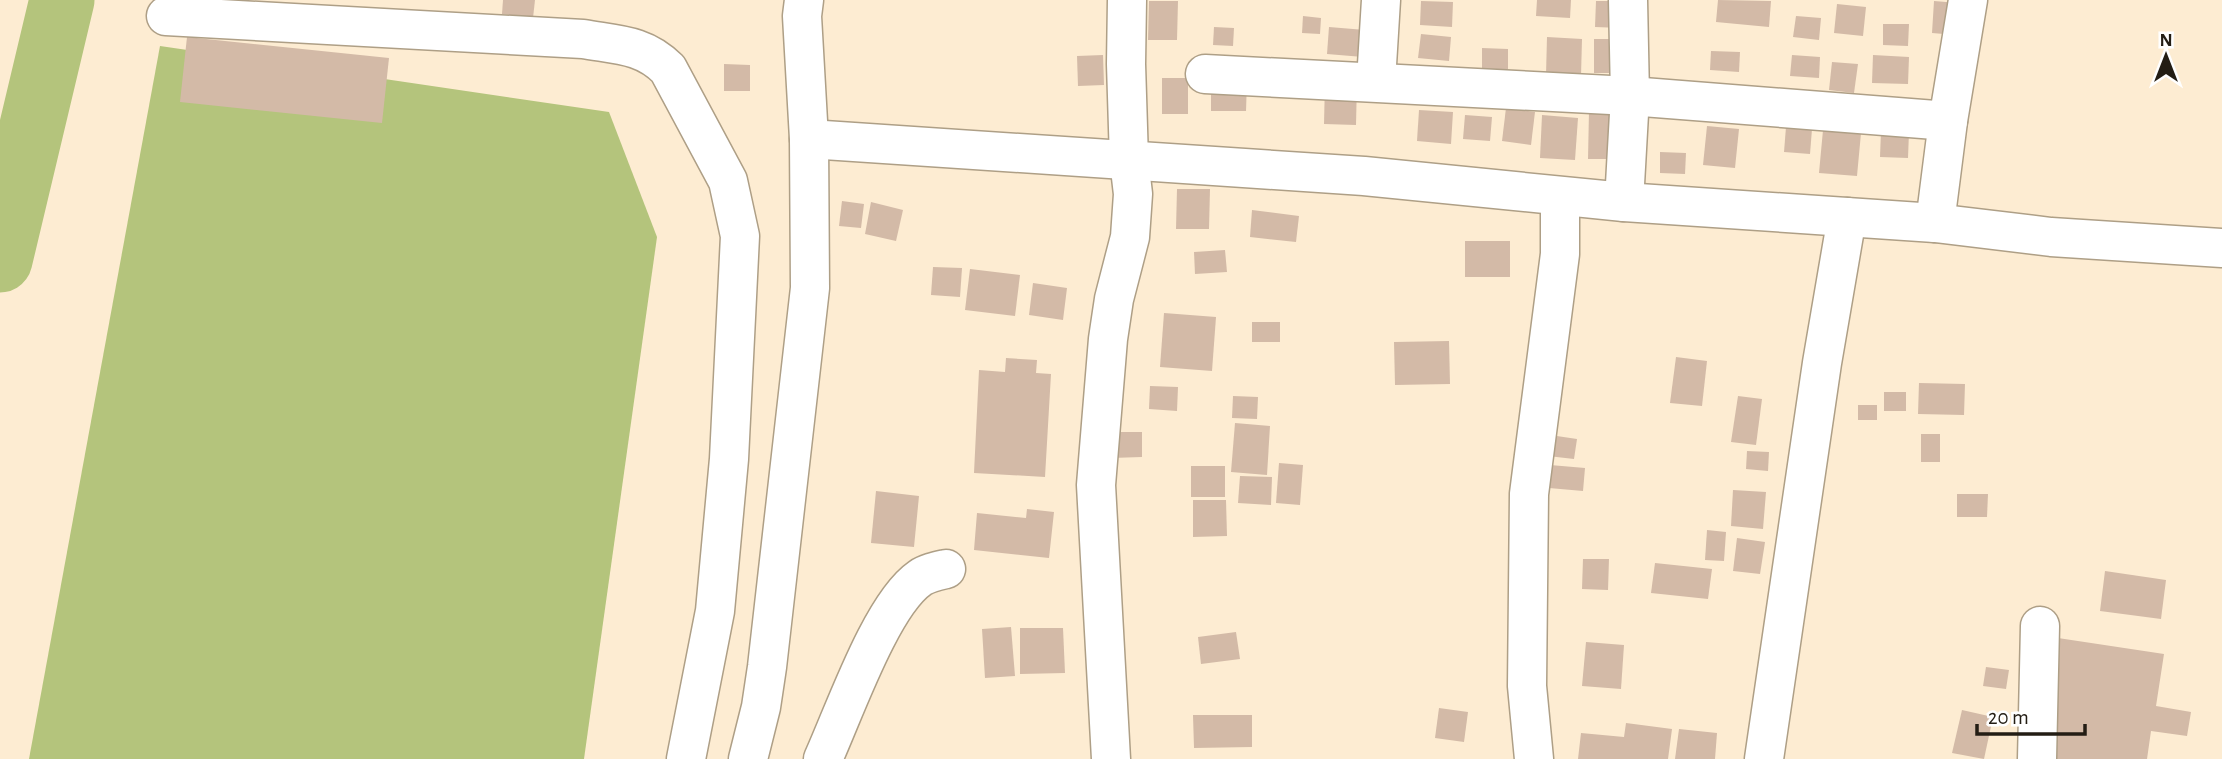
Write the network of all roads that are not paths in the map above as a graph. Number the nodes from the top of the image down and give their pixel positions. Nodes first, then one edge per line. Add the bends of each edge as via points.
1 (804, 0) edge
2 (1127, 0) edge
3 (1381, 0) edge
4 (1628, 0) edge
5 (1968, 0) edge
6 (166, 16) dead end
7 (1205, 74) dead end
8 (1377, 81) junction
9 (1630, 96) junction
10 (1948, 121) junction
11 (809, 139) junction
12 (1129, 160) junction
13 (1560, 197) junction
14 (1624, 202) junction
15 (1847, 217) junction
16 (1936, 223) junction
17 (2222, 248) edge
18 (946, 569) dead end
19 (2040, 626) dead end
20 (686, 759) edge
21 (748, 759) edge
22 (822, 759) edge
23 (1111, 759) edge
24 (1534, 759) edge
25 (1764, 759) edge
26 (2037, 759) edge

1 - 11 street
2 - 12 street
3 - 8 street
4 - 9 street
5 - 10 street
6 - 20 street via 583,39 638,49 654,55 668,69 728,181 740,236 729,458 715,611
7 - 8 street
8 - 9 street
9 - 10 street
9 - 14 street
10 - 16 street
11 - 12 street
11 - 21 street via 810,288 767,667
12 - 13 street via 1364,176
12 - 23 street via 1133,194 1130,237 1108,339 1096,485
13 - 14 street
13 - 24 street via 1560,254 1528,495 1527,686
14 - 15 street
15 - 16 street
15 - 25 street
16 - 17 street via 2050,237
18 - 22 street via 922,576 905,590 880,631
19 - 26 street

